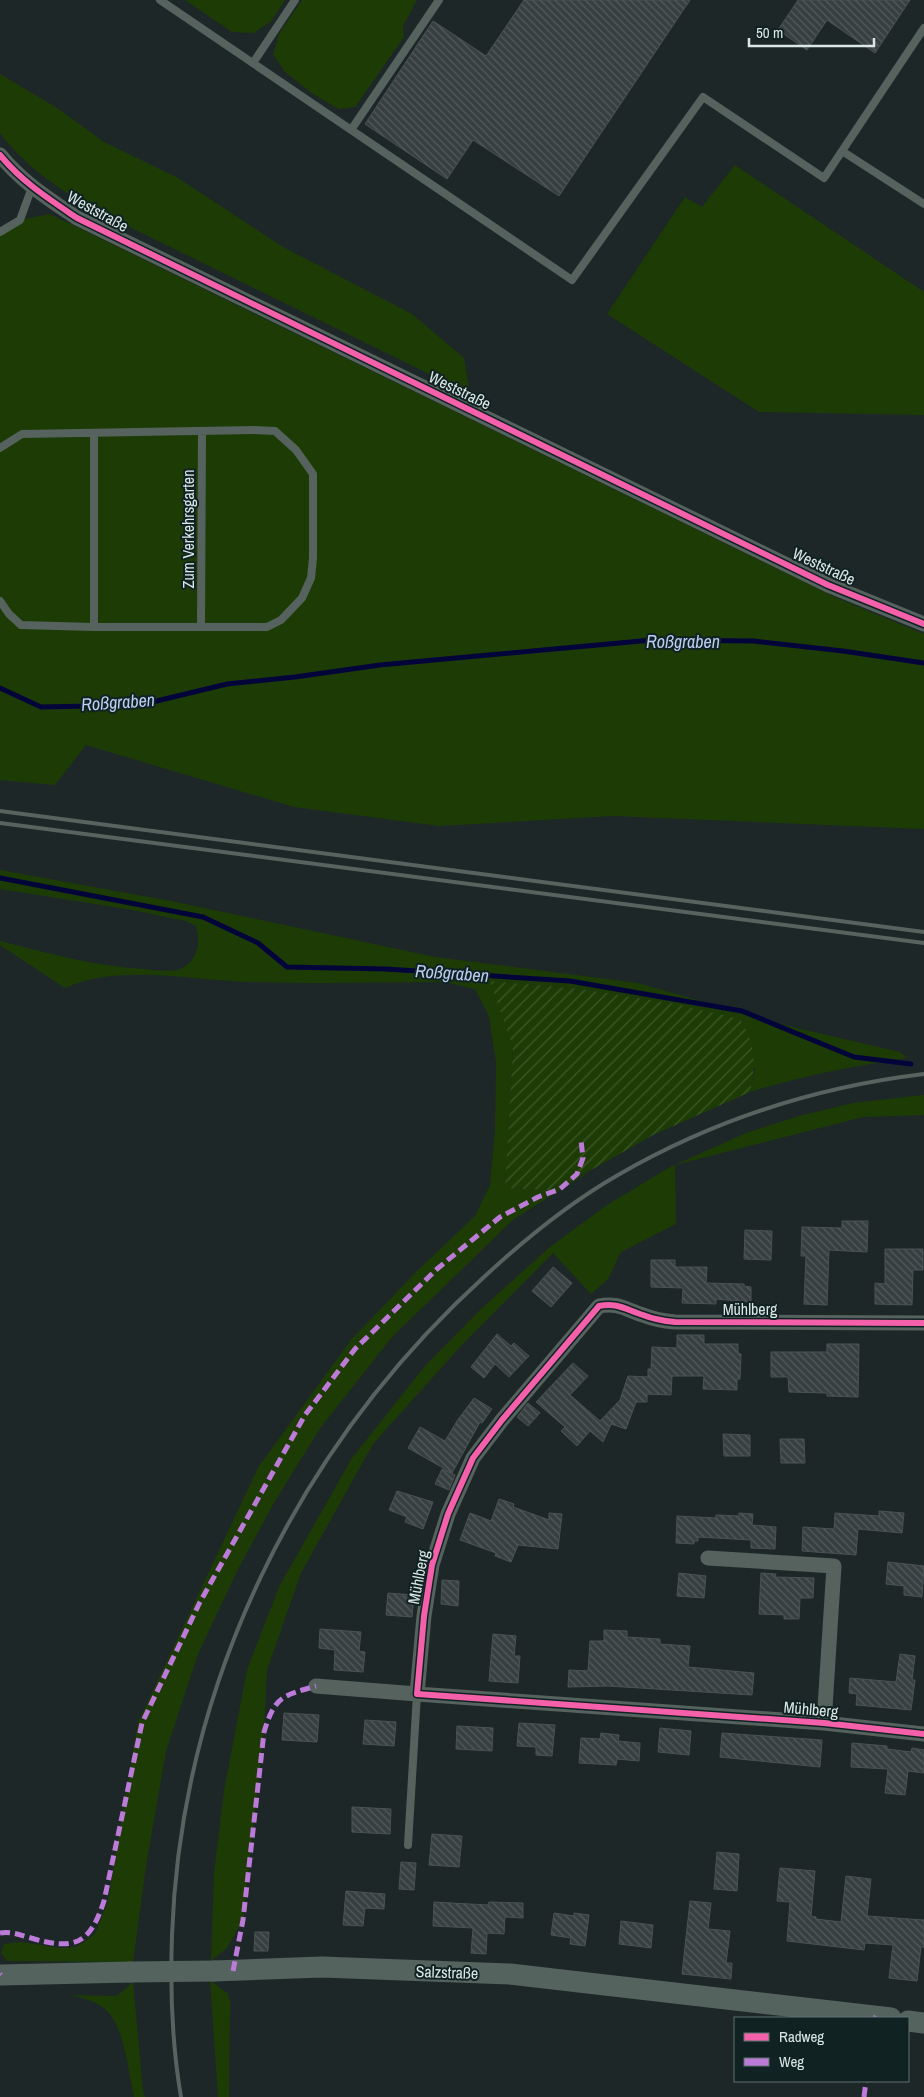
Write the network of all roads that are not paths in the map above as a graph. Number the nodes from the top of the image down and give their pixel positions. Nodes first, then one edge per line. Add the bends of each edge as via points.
1 (160, 0) edge
2 (295, 0) edge
3 (439, 0) edge
4 (924, 28) edge
5 (253, 63) junction
6 (351, 130) junction
7 (842, 151) junction
8 (0, 155) edge
9 (32, 187) junction
10 (924, 204) edge
11 (0, 232) edge
12 (202, 431) junction
13 (94, 432) junction
14 (0, 448) edge
15 (0, 601) edge
16 (924, 624) edge
17 (94, 627) junction
18 (201, 627) junction
19 (924, 1323) edge
20 (708, 1558) dead end
21 (316, 1686) dead end
22 (417, 1694) junction
23 (824, 1723) junction
24 (924, 1734) edge
25 (408, 1845) dead end
26 (0, 1975) edge
27 (882, 2017) edge
28 (909, 2021) edge
29 (924, 2023) edge

1 - 5 lane
2 - 5 lane
3 - 6 lane
4 - 7 lane
5 - 6 lane
6 - 7 lane via 572,280 703,97 824,178
7 - 10 lane
8 - 9 street, Weststraße
9 - 11 lane via 20,220
9 - 16 street, Weststraße via 77,218 828,585
12 - 13 lane
12 - 18 lane, Zum Verkehrsgarten
12 - 18 lane via 275,432 296,450 313,474 313,558 311,578 302,598 280,620 267,628
13 - 14 lane via 22,434
13 - 17 lane
15 - 17 lane via 21,625
17 - 18 lane
19 - 22 street, Mühlberg via 675,1322 658,1320 619,1305 599,1306 473,1458 448,1514 432,1565
20 - 23 street, Mühlberg via 834,1566
21 - 22 street, Mühlberg
22 - 23 street, Mühlberg
22 - 25 lane, Mühlberg
23 - 24 street, Mühlberg
26 - 27 street, Salzstraße, bridge via 322,1967 510,1974
28 - 29 street

